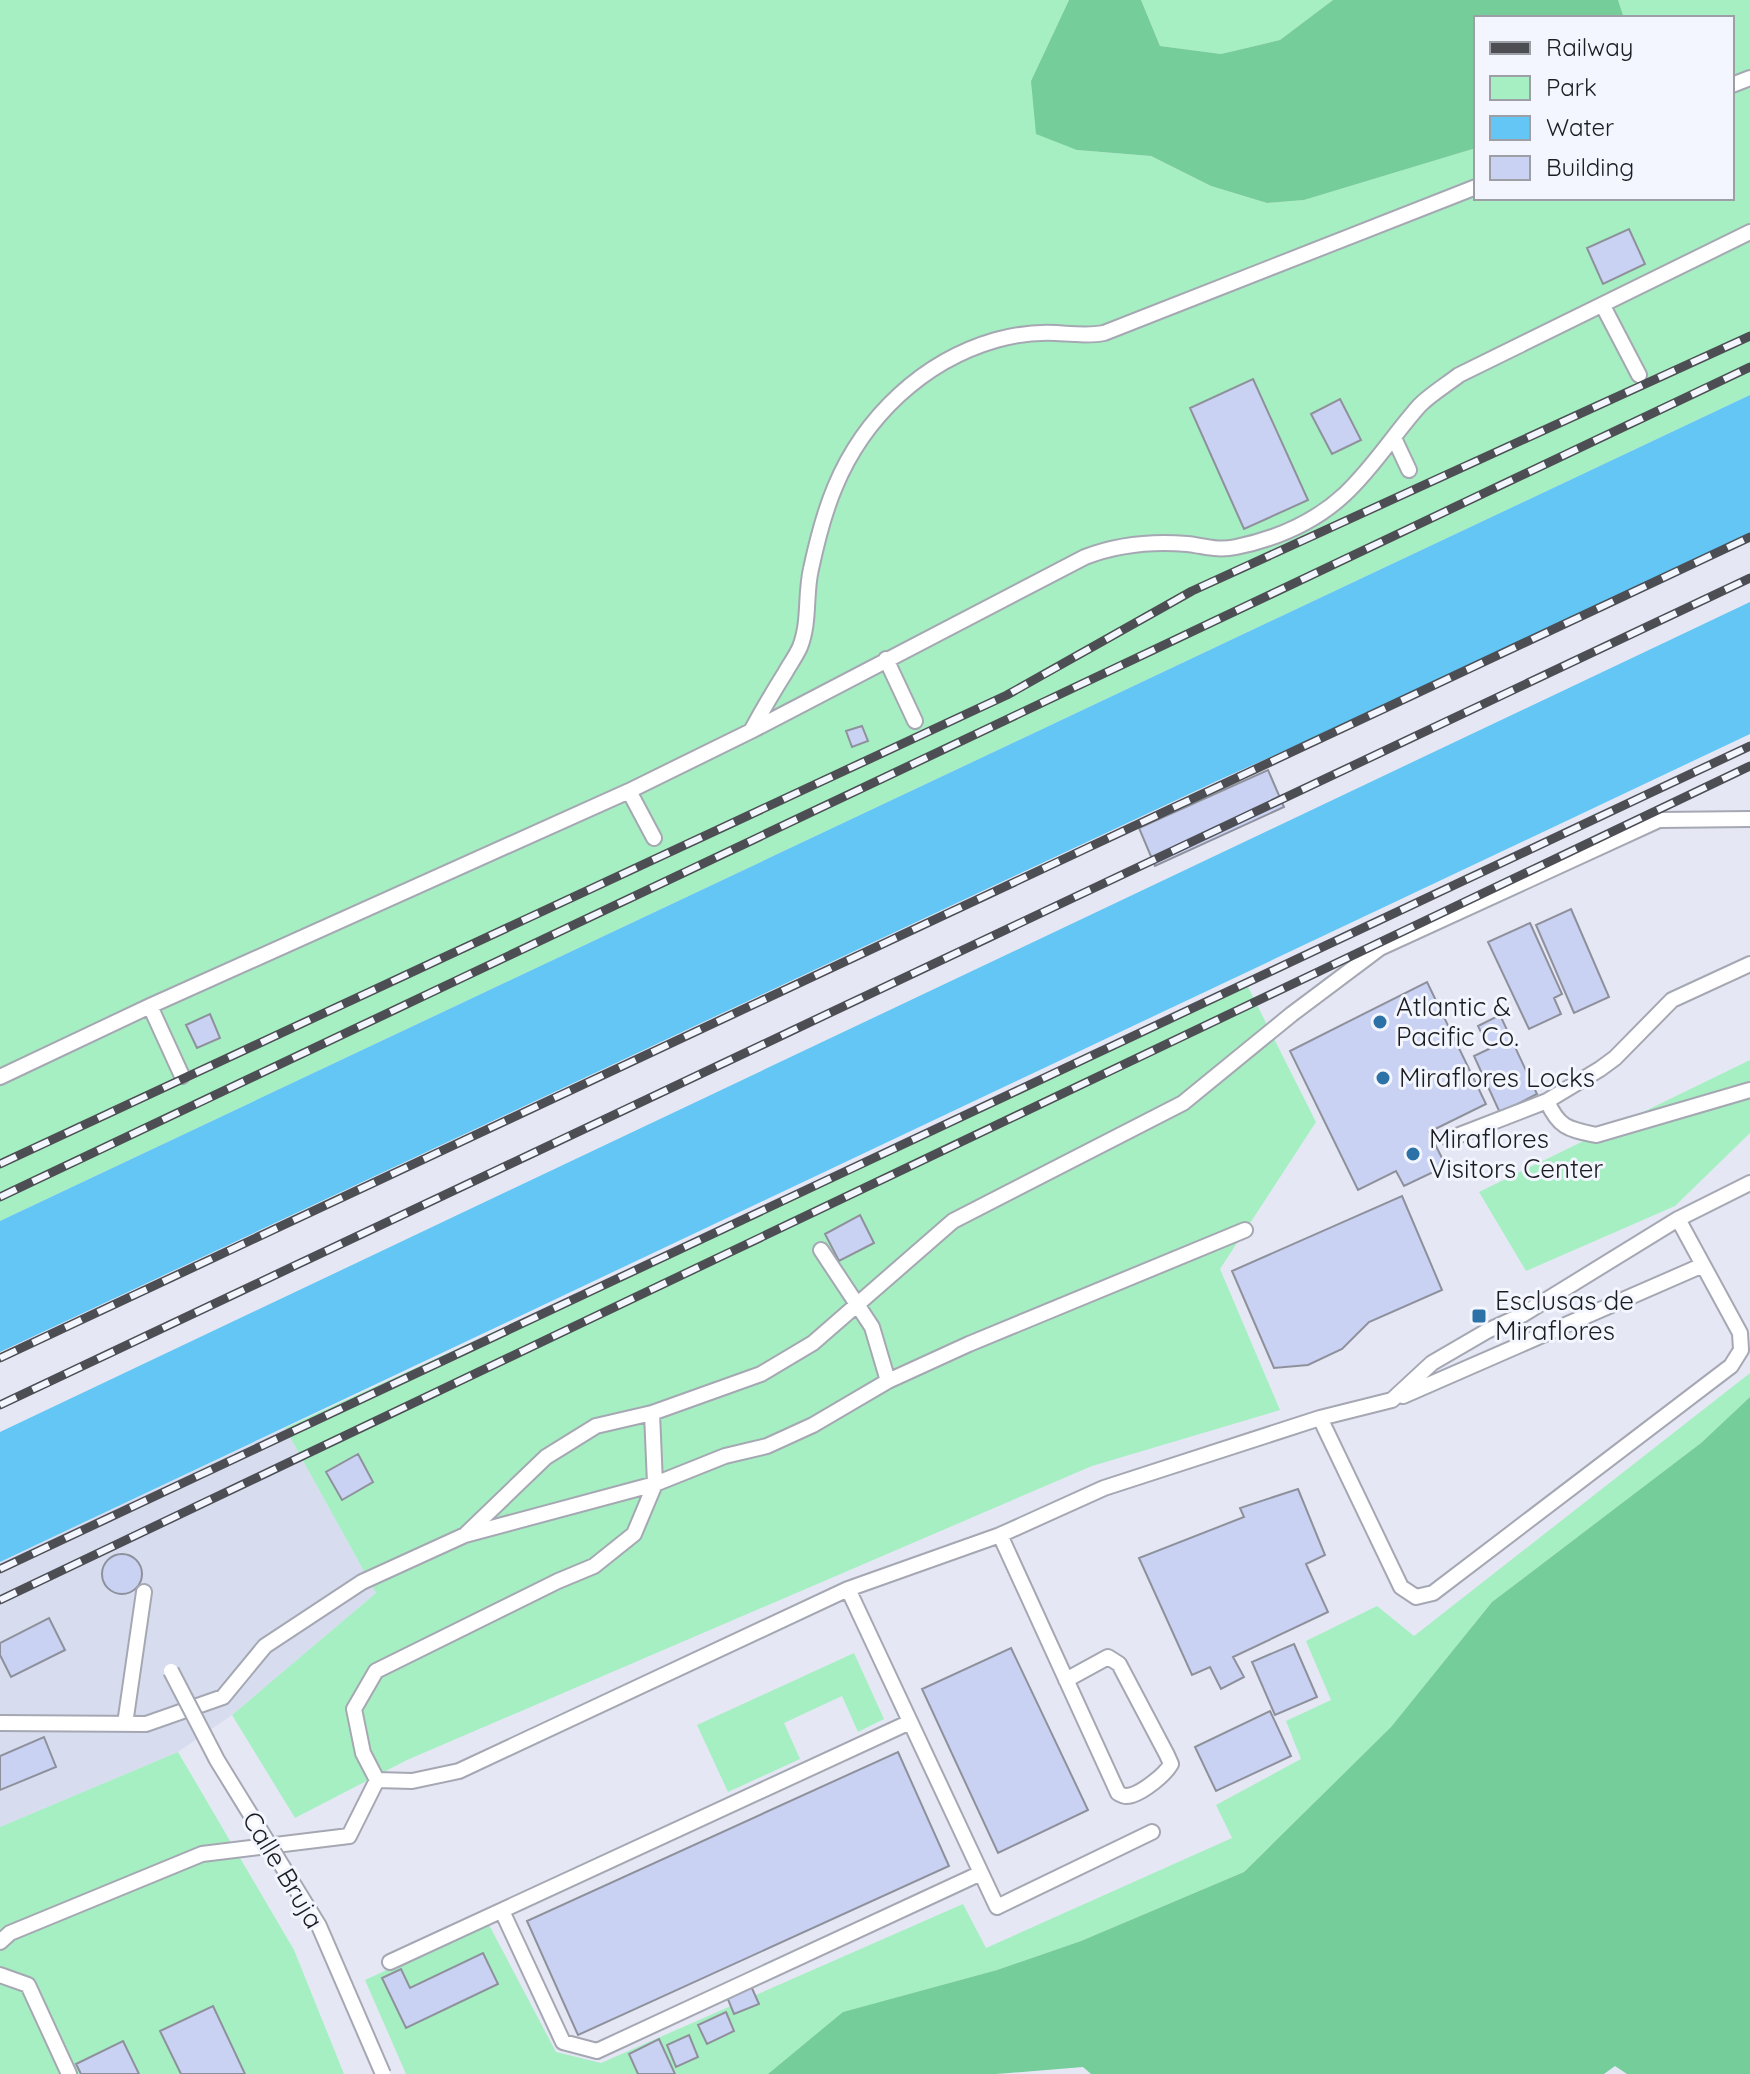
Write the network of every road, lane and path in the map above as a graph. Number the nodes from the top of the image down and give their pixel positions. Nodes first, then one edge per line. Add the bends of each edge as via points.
1 (1474, 188) edge
2 (1750, 232) edge
3 (1603, 306) junction
4 (1639, 375) dead end
5 (1394, 438) junction
6 (1409, 470) dead end
7 (886, 659) junction
8 (915, 721) dead end
9 (751, 731) junction
10 (629, 791) junction
11 (1750, 819) edge
12 (654, 838) dead end
13 (1750, 964) edge
14 (150, 1006) junction
15 (182, 1076) dead end
16 (0, 1077) edge
17 (1750, 1090) edge
18 (1547, 1101) junction
19 (1449, 1139) dead end
20 (1750, 1183) edge
21 (1678, 1219) junction
22 (1245, 1230) dead end
23 (821, 1250) dead end
24 (1703, 1265) junction
25 (856, 1305) junction
26 (888, 1381) junction
27 (1392, 1400) junction
28 (652, 1413) junction
29 (1320, 1418) junction
30 (655, 1484) junction
31 (465, 1535) junction
32 (1000, 1535) junction
33 (848, 1589) junction
34 (144, 1592) dead end
35 (171, 1671) dead end
36 (1066, 1680) junction
37 (910, 1722) junction
38 (0, 1723) edge
39 (125, 1724) junction
40 (377, 1780) junction
41 (1152, 1832) dead end
42 (981, 1873) junction
43 (502, 1911) junction
44 (0, 1942) edge
45 (390, 1962) dead end
46 (0, 1975) edge
47 (69, 2074) edge
48 (383, 2074) edge

1 - 9 lane via 1104,333 997,339 959,354 913,383 869,427 834,487 810,572 800,647
2 - 3 lane
3 - 4 lane
3 - 5 lane via 1459,375 1422,403
5 - 6 lane
5 - 7 lane via 1347,492 1304,524 1214,550 1160,542 1108,548
7 - 8 lane
7 - 9 lane
9 - 10 lane
10 - 12 lane
10 - 14 lane
11 - 25 lane via 1659,820 1380,948 1183,1103 953,1221
13 - 18 lane via 1672,1000 1615,1058
14 - 15 lane
14 - 16 lane
17 - 18 lane via 1596,1135 1555,1119
18 - 19 lane
20 - 21 lane
21 - 24 lane
21 - 27 lane via 1522,1315 1432,1363
22 - 26 lane
23 - 25 lane
24 - 27 lane
24 - 29 lane via 1740,1333 1741,1350 1731,1366 1433,1593 1416,1597 1401,1587
25 - 26 lane via 872,1327
25 - 28 lane via 813,1343 761,1374
26 - 30 lane via 767,1446 725,1456
27 - 29 lane
28 - 30 lane
28 - 31 lane via 596,1426 546,1457
29 - 32 lane via 1104,1488
30 - 31 lane
30 - 40 lane via 634,1534 594,1566 376,1671 354,1709 363,1753
31 - 39 lane via 362,1582 265,1646 223,1697 146,1724
32 - 33 lane
32 - 36 lane
33 - 37 lane
33 - 40 lane via 459,1771 412,1781
34 - 39 lane
35 - 48 lane, Calle Bruja, bridge via 217,1760 319,1926
36 - 36 lane via 1118,1793 1132,1795 1166,1773 1171,1764 1119,1664 1108,1657
37 - 42 lane
37 - 43 lane
38 - 39 lane
40 - 44 lane via 349,1836 202,1854 10,1933
41 - 42 lane via 997,1907
42 - 43 lane via 597,2051 563,2042
43 - 45 lane
46 - 47 lane via 28,1985

